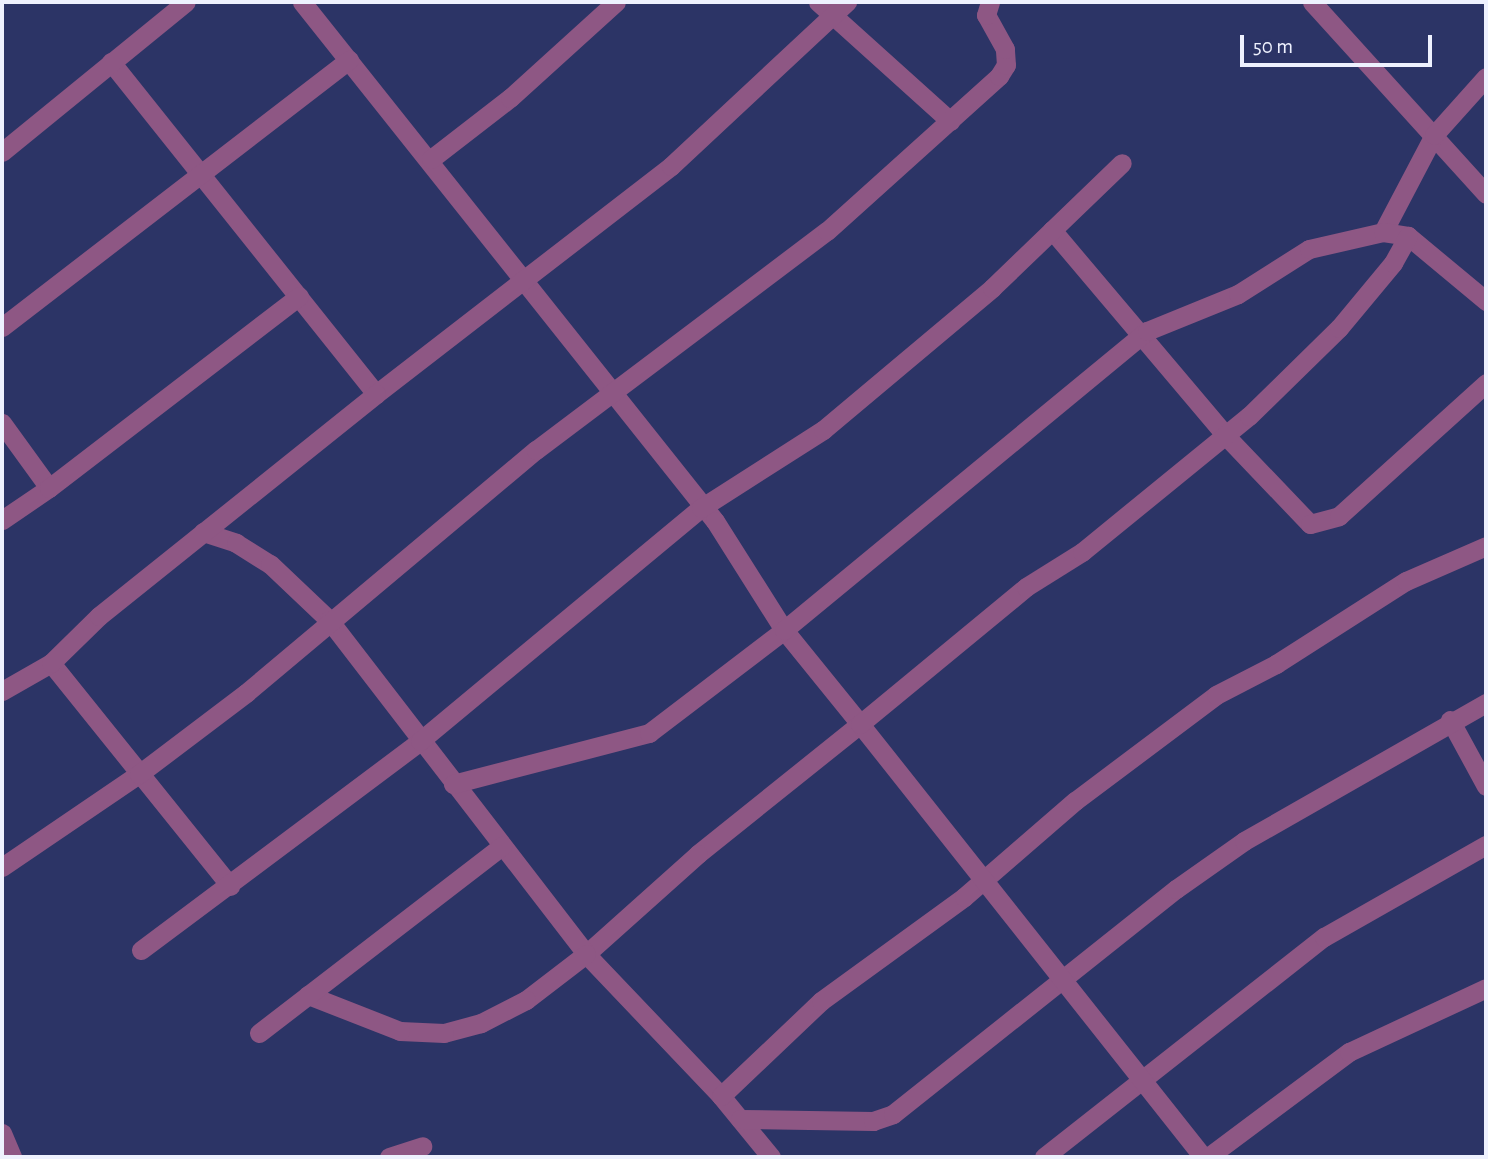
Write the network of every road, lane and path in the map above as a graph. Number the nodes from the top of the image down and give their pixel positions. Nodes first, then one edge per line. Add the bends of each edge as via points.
1 (186, 2) edge
2 (302, 2) edge
3 (617, 2) edge
4 (818, 2) edge
5 (989, 2) edge
6 (1312, 2) edge
7 (841, 8) edge
8 (349, 60) junction
9 (111, 62) junction
10 (1486, 77) edge
11 (950, 121) junction
12 (1434, 135) junction
13 (2, 152) edge
14 (431, 159) junction
15 (1122, 163) dead end
16 (199, 173) junction
17 (1486, 194) edge
18 (1052, 229) junction
19 (1383, 232) junction
20 (1408, 236) junction
21 (525, 276) junction
22 (299, 296) junction
23 (1486, 301) edge
24 (2, 327) edge
25 (1140, 336) junction
26 (1486, 383) edge
27 (376, 394) junction
28 (612, 396) junction
29 (2, 423) edge
30 (1225, 435) junction
31 (49, 488) junction
32 (701, 508) junction
33 (2, 520) edge
34 (203, 533) junction
35 (1486, 546) edge
36 (329, 620) junction
37 (784, 630) junction
38 (51, 663) junction
39 (2, 691) edge
40 (1486, 703) edge
41 (1450, 720) junction
42 (860, 724) junction
43 (420, 741) junction
44 (139, 775) junction
45 (453, 784) junction
46 (1486, 786) edge
47 (1486, 845) edge
48 (502, 846) junction
49 (2, 867) edge
50 (982, 882) junction
51 (230, 886) junction
52 (141, 950) dead end
53 (586, 954) junction
54 (1066, 980) junction
55 (1486, 988) edge
56 (308, 995) junction
57 (258, 1033) dead end
58 (1140, 1081) junction
59 (721, 1096) junction
60 (740, 1119) junction
61 (422, 1146) dead end
62 (389, 1157) edge
63 (771, 1157) edge
64 (1044, 1157) edge
65 (1205, 1157) edge

1 - 9 street
2 - 8 street
3 - 14 street via 510,98
4 - 7 street
5 - 11 street via 986,15 1005,49 1006,65
6 - 12 street via 1377,79
7 - 11 street
7 - 21 street via 671,166
8 - 14 street
8 - 16 street
9 - 13 street
9 - 16 street
10 - 12 street
11 - 28 street via 827,231
12 - 17 street
12 - 19 street
14 - 21 street
15 - 18 street
16 - 22 street
16 - 24 street via 75,275
18 - 25 street
18 - 32 street via 823,430
19 - 20 street
19 - 25 street via 1309,249 1238,295
20 - 23 street
20 - 30 street via 1394,263 1339,328
21 - 27 street
21 - 28 street
22 - 27 street
22 - 31 street
25 - 30 street
25 - 37 street
26 - 30 street via 1339,516 1322,524 1301,516
27 - 34 street
28 - 32 street
28 - 36 street via 536,450
29 - 31 street
30 - 42 street via 1082,552 1026,587
31 - 33 street
32 - 37 street via 715,521
32 - 43 street
34 - 36 street via 236,543 270,564
34 - 38 street
35 - 50 street via 1406,581 1276,664 1216,695 1075,801
36 - 43 street
36 - 44 street
37 - 42 street
37 - 45 street via 649,733
38 - 39 street
38 - 44 street
40 - 41 street
41 - 46 street
41 - 54 street via 1244,841
42 - 50 street
42 - 53 street via 698,854
43 - 45 street
43 - 51 street
44 - 49 street
44 - 51 street
45 - 48 street
47 - 58 street via 1324,937
48 - 53 street
48 - 56 street
50 - 54 street
50 - 59 street via 821,1001
51 - 52 street
53 - 56 street via 526,1000 481,1023 444,1033 400,1031
53 - 59 street
54 - 58 street
54 - 60 street via 893,1114 873,1121
55 - 65 street via 1349,1052
56 - 57 street
58 - 64 street
58 - 65 street
59 - 60 street
60 - 63 street
61 - 62 street

